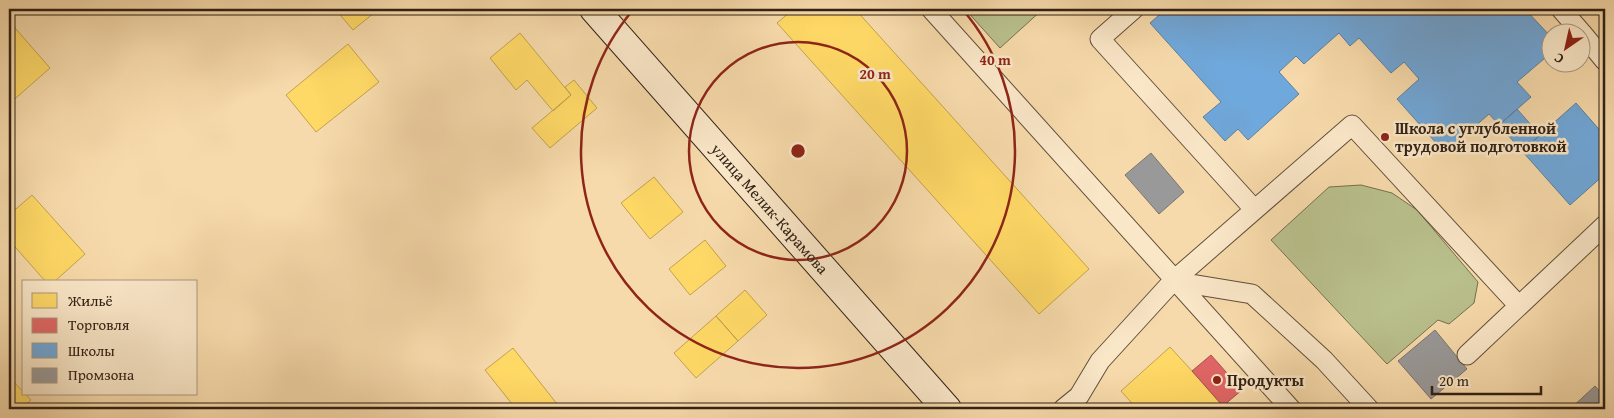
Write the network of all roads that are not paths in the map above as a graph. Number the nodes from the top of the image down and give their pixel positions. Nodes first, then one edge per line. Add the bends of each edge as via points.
1 (594, 9) edge
2 (931, 9) edge
3 (1134, 9) edge
4 (1561, 9) edge
5 (1572, 22) edge
6 (1592, 46) edge
7 (1605, 61) edge
8 (1254, 210) junction
9 (1605, 225) edge
10 (1173, 281) junction
11 (1519, 306) junction
12 (1467, 355) dead end
13 (1085, 402) edge
14 (943, 408) edge
15 (1063, 409) edge
16 (1291, 409) edge
17 (1369, 409) edge

1 - 14 street, улица Мелик-Карамова
2 - 10 lane
3 - 8 lane via 1100,39
4 - 5 lane
6 - 7 lane
8 - 10 lane
8 - 11 lane via 1352,125
9 - 11 lane
10 - 13 lane via 1100,362
10 - 16 lane
10 - 17 lane via 1252,294 1324,360
11 - 12 lane
13 - 15 lane

